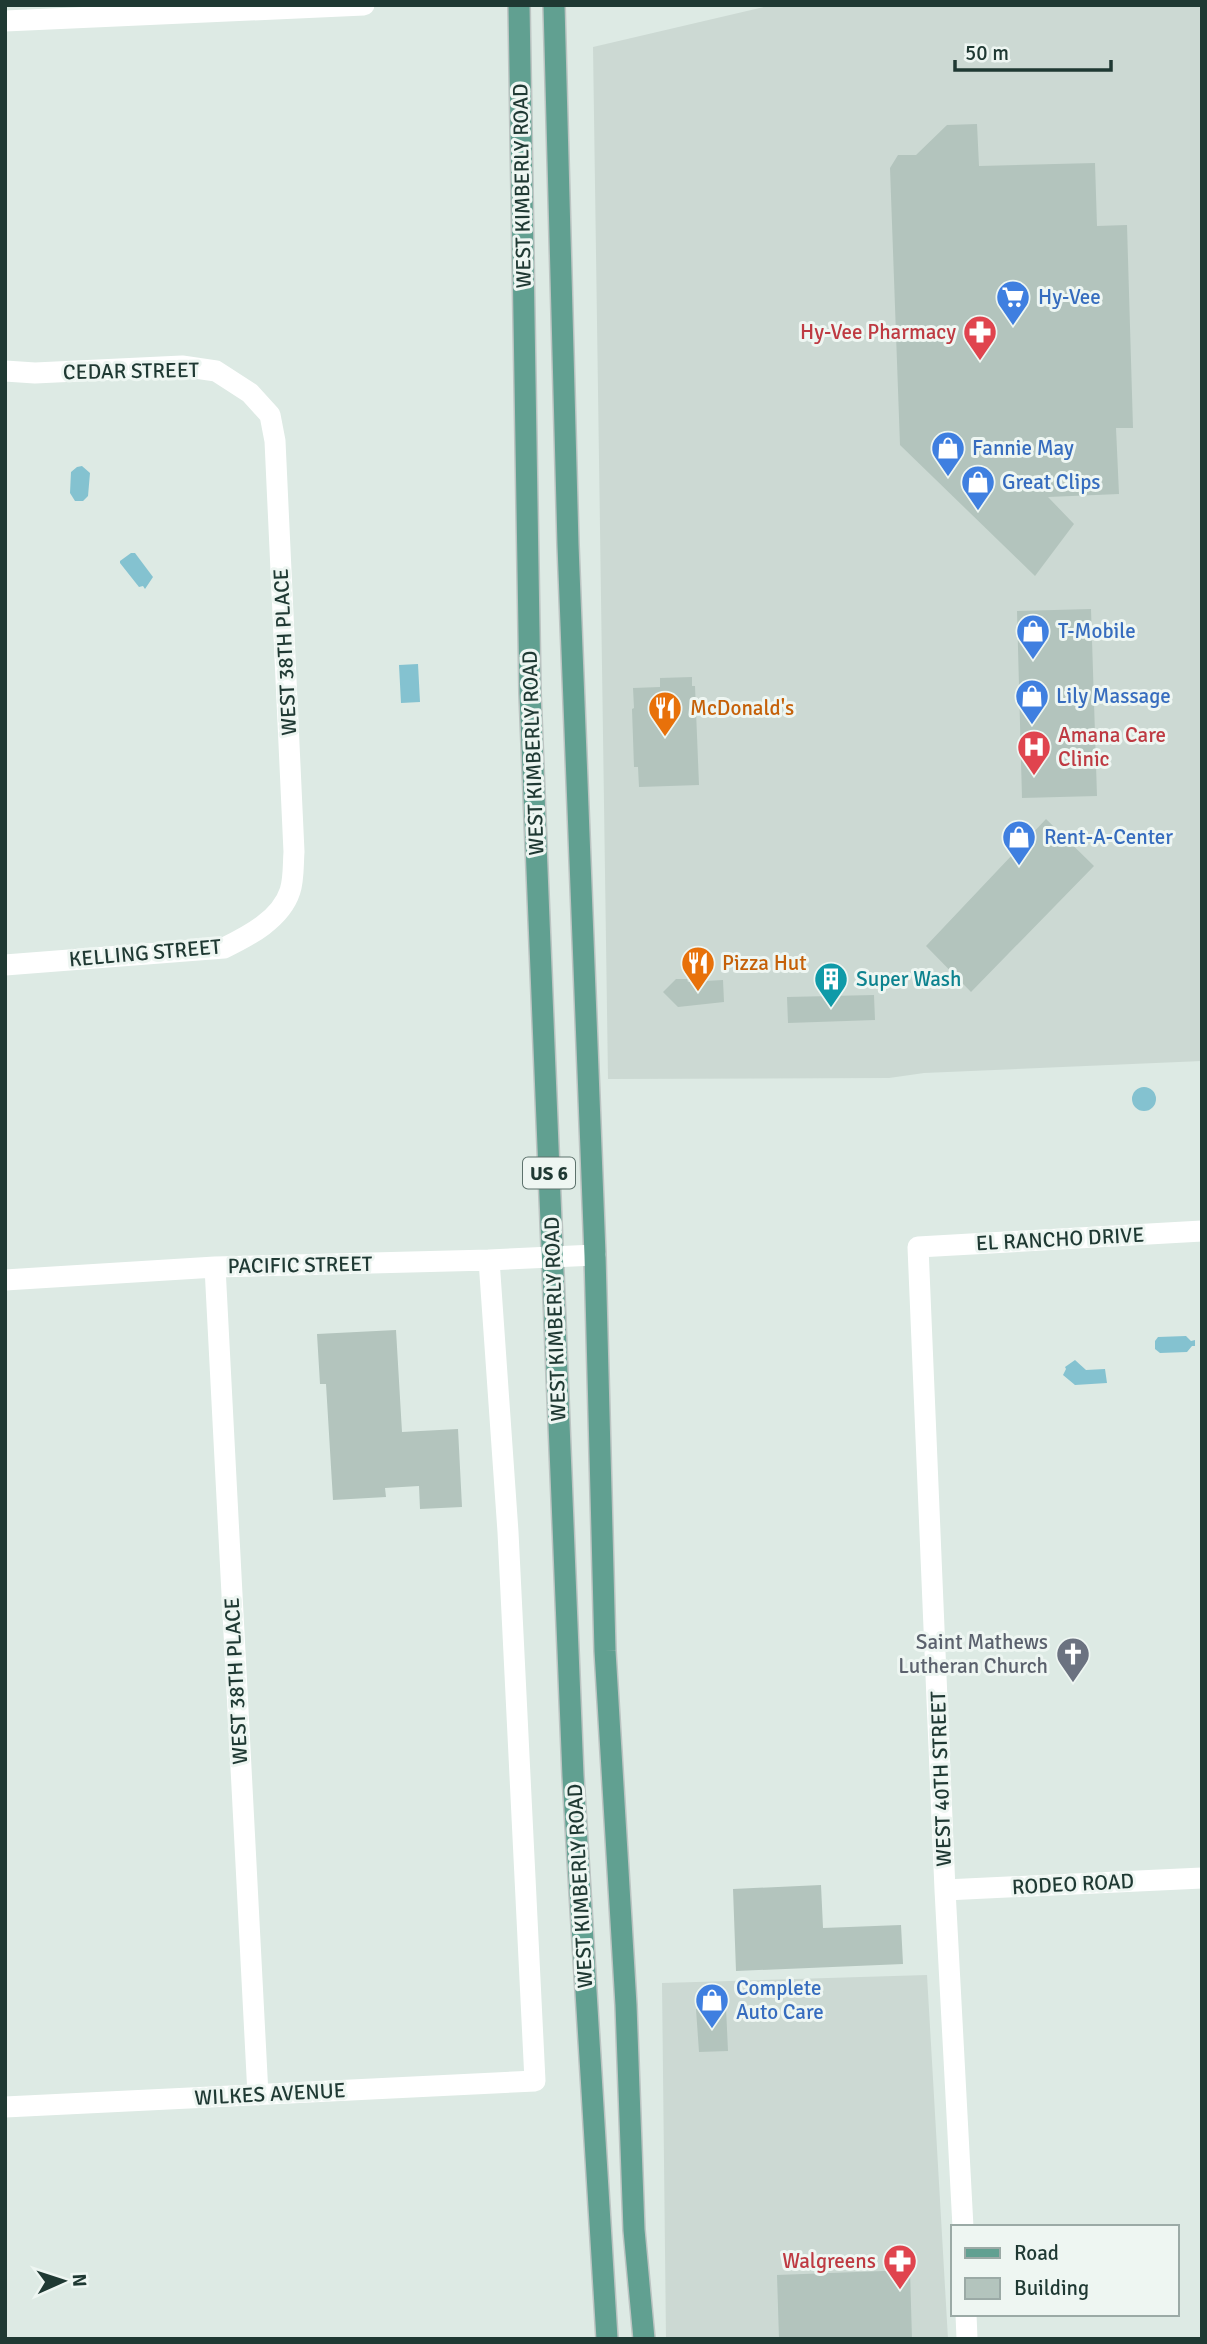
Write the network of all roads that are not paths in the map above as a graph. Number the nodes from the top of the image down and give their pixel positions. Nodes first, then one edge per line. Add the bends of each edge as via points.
1 (364, 5) edge
2 (519, 5) edge
3 (554, 5) edge
4 (320, 7) edge
5 (5, 21) edge
6 (5, 371) edge
7 (250, 393) joint
8 (276, 915) joint
9 (5, 965) edge
10 (1202, 1231) edge
11 (918, 1247) joint
12 (595, 1255) junction
13 (552, 1257) junction
14 (489, 1260) junction
15 (215, 1267) junction
16 (5, 1280) edge
17 (1202, 1878) edge
18 (945, 1890) junction
19 (258, 2095) junction
20 (5, 2107) edge
21 (963, 2225) edge
22 (966, 2316) edge
23 (607, 2339) edge
24 (644, 2339) edge
25 (967, 2339) edge

1 - 4 street
2 - 13 main road, WEST KIMBERLY ROAD / US 6 via 530,680
3 - 12 main road, WEST KIMBERLY ROAD / US 6 via 568,545
4 - 5 street
6 - 7 street, CEDAR STREET via 182,366 216,371
7 - 8 street, WEST 38TH PLACE via 270,415 275,441 295,852 290,892
8 - 9 street, KELLING STREET via 224,948
10 - 11 street, EL RANCHO DRIVE
11 - 18 street, WEST 40TH STREET
12 - 13 street, PACIFIC STREET
12 - 24 main road, WEST KIMBERLY ROAD / US 6 via 605,1651 634,2231
13 - 14 street, PACIFIC STREET
13 - 23 main road, WEST KIMBERLY ROAD / US 6 via 573,1776
14 - 15 street, PACIFIC STREET
14 - 19 street, WILKES AVENUE via 508,1532 535,2081
15 - 16 street, PACIFIC STREET
15 - 19 street, WEST 38TH PLACE
17 - 18 street, RODEO ROAD
18 - 21 street, WEST 40TH STREET
19 - 20 street, WILKES AVENUE
22 - 25 street

